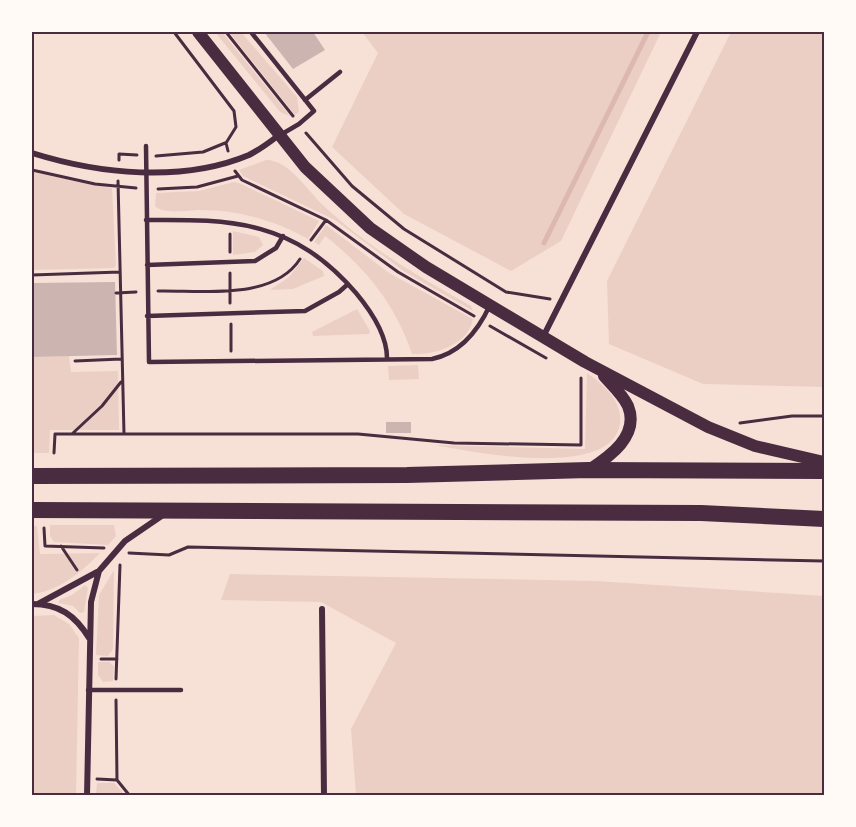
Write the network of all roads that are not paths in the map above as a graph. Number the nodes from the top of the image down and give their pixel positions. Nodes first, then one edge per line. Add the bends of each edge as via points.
1 (198, 32) edge
2 (251, 32) edge
3 (697, 32) edge
4 (340, 72) dead end
5 (305, 100) junction
6 (279, 135) junction
7 (146, 146) dead end
8 (32, 153) edge
9 (144, 172) junction
10 (146, 220) junction
11 (283, 236) junction
12 (147, 265) junction
13 (348, 284) junction
14 (490, 305) junction
15 (147, 316) junction
16 (543, 337) junction
17 (387, 358) junction
18 (597, 369) junction
19 (825, 462) edge
20 (588, 470) junction
21 (825, 471) edge
22 (32, 476) edge
23 (32, 510) edge
24 (170, 511) junction
25 (825, 519) edge
26 (99, 571) junction
27 (35, 604) edge
28 (322, 609) dead end
29 (89, 638) junction
30 (88, 690) junction
31 (181, 690) dead end
32 (87, 795) edge
33 (324, 795) edge

1 - 6 main road
2 - 5 lane
3 - 16 street
4 - 5 lane
5 - 6 lane via 314,111
6 - 9 street via 251,154 231,161 191,170
6 - 14 main road via 305,167 370,228
7 - 9 lane
8 - 9 street via 73,164
9 - 10 lane
10 - 11 lane via 229,220
10 - 12 lane
11 - 12 lane via 267,256 255,261
11 - 13 lane via 324,260
12 - 15 lane
13 - 15 lane via 305,311
13 - 17 lane via 380,329
14 - 16 main road
14 - 17 lane via 474,333 444,357
15 - 17 lane via 148,362
16 - 18 main road
18 - 19 main road via 708,427 755,446
18 - 20 main road via 621,396 630,419 620,448
20 - 21 highway
20 - 22 highway via 407,476
23 - 24 highway
24 - 25 highway via 701,513
24 - 26 street via 125,541
26 - 27 street
26 - 29 street via 91,602
27 - 29 street via 63,608
28 - 33 street
29 - 30 street
30 - 31 lane
30 - 32 street

